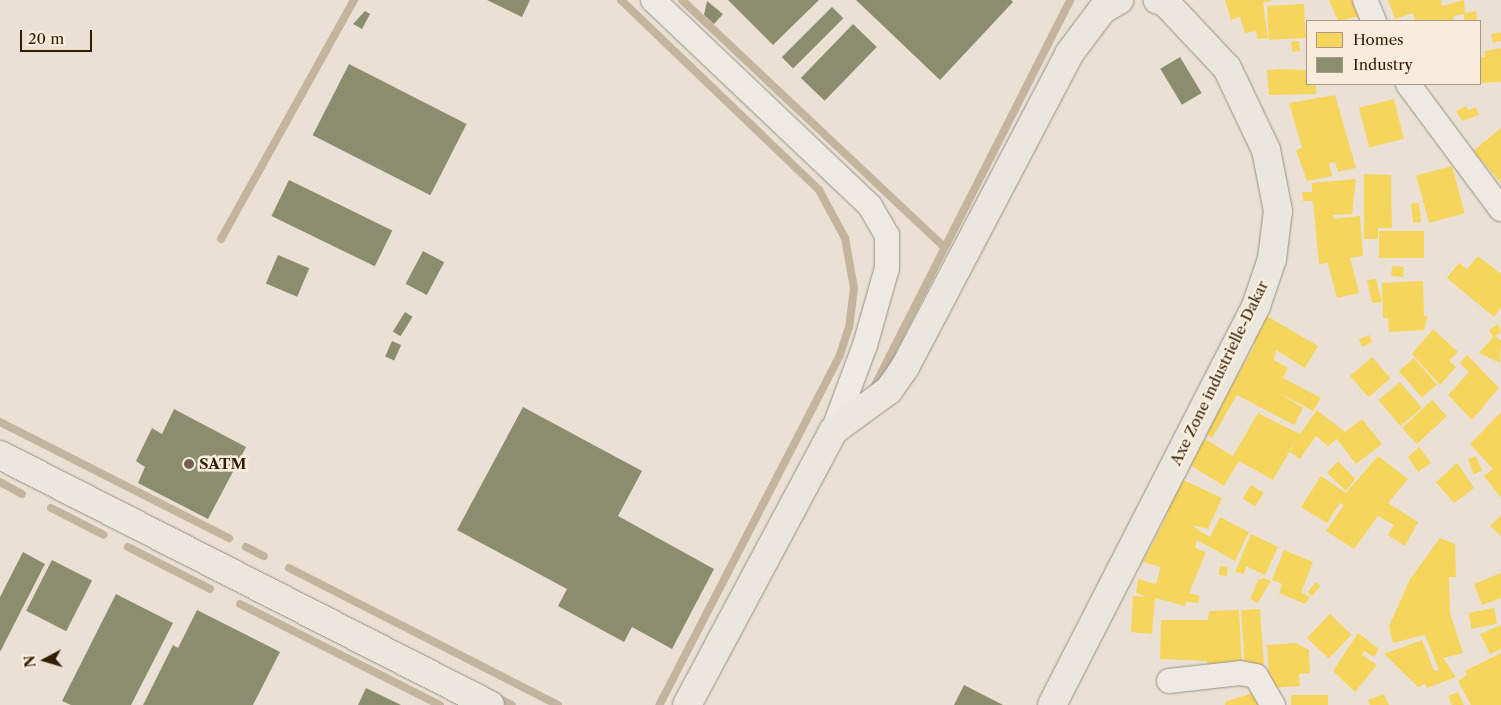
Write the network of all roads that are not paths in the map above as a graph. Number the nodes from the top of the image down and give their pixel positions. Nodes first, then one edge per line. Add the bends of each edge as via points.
1 (653, 0) edge
2 (1119, 0) edge
3 (1365, 0) edge
4 (1164, 1) edge
5 (1374, 20) edge
6 (1409, 85) edge
7 (1501, 209) edge
8 (832, 431) junction
9 (0, 456) edge
10 (1169, 681) dead end
11 (490, 705) edge
12 (687, 705) edge
13 (1052, 705) edge
14 (1273, 705) edge

1 - 8 street via 870,206 887,235 887,268 865,345
2 - 8 main road via 1102,10 1069,54 905,367 888,390
3 - 5 street
4 - 13 main road, Axe Zone industrielle-Dakar via 1227,68 1266,150 1278,211 1272,259 1256,306
6 - 7 street
8 - 12 main road
9 - 11 main road
10 - 14 street via 1240,672 1256,676

